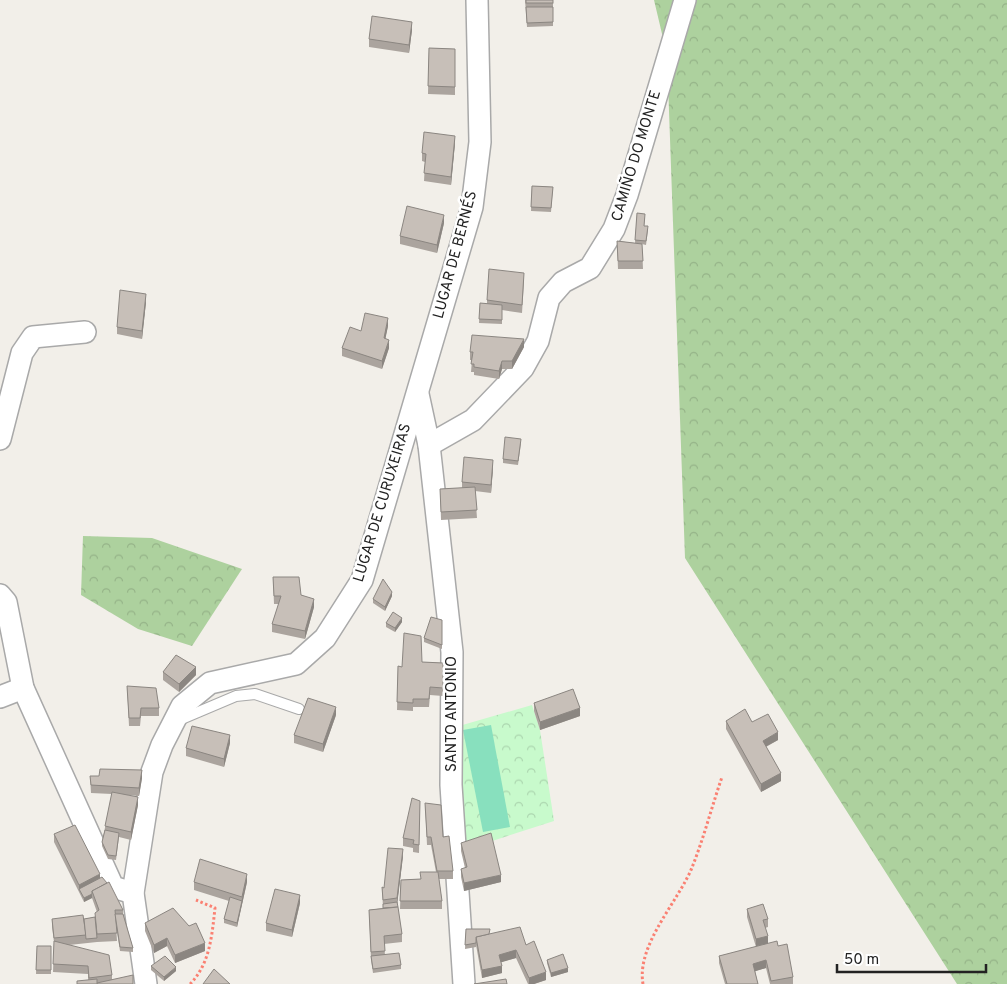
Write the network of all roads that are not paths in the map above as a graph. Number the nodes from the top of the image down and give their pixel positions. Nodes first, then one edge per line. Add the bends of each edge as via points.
1 (477, 0) edge
2 (685, 0) edge
3 (85, 332) dead end
4 (418, 391) junction
5 (0, 439) edge
6 (429, 445) junction
7 (0, 595) edge
8 (23, 688) junction
9 (0, 697) edge
10 (299, 709) dead end
11 (174, 723) junction
12 (133, 893) junction
13 (146, 984) edge
14 (464, 984) edge

1 - 4 street, LUGAR DE BERNÉS via 480,142 472,207
2 - 6 street, CAMIÑO DO MONTE via 614,229 590,268 562,282 549,298 538,341 523,368 473,420
3 - 5 street via 33,337 22,352
4 - 6 street, LUGAR DE BERNÉS
4 - 11 street, LUGAR DE CURUXEIRAS via 362,580 325,638 296,664 210,683 182,706
6 - 14 street, SANTO ANTONIO via 452,652 451,785
7 - 8 street via 6,602
8 - 9 street
8 - 12 street via 113,887
10 - 11 lane via 254,694 236,696
11 - 12 street, LUGAR DE CURUXEIRAS via 152,772
12 - 13 street, LUGAR DE CURUXEIRAS

